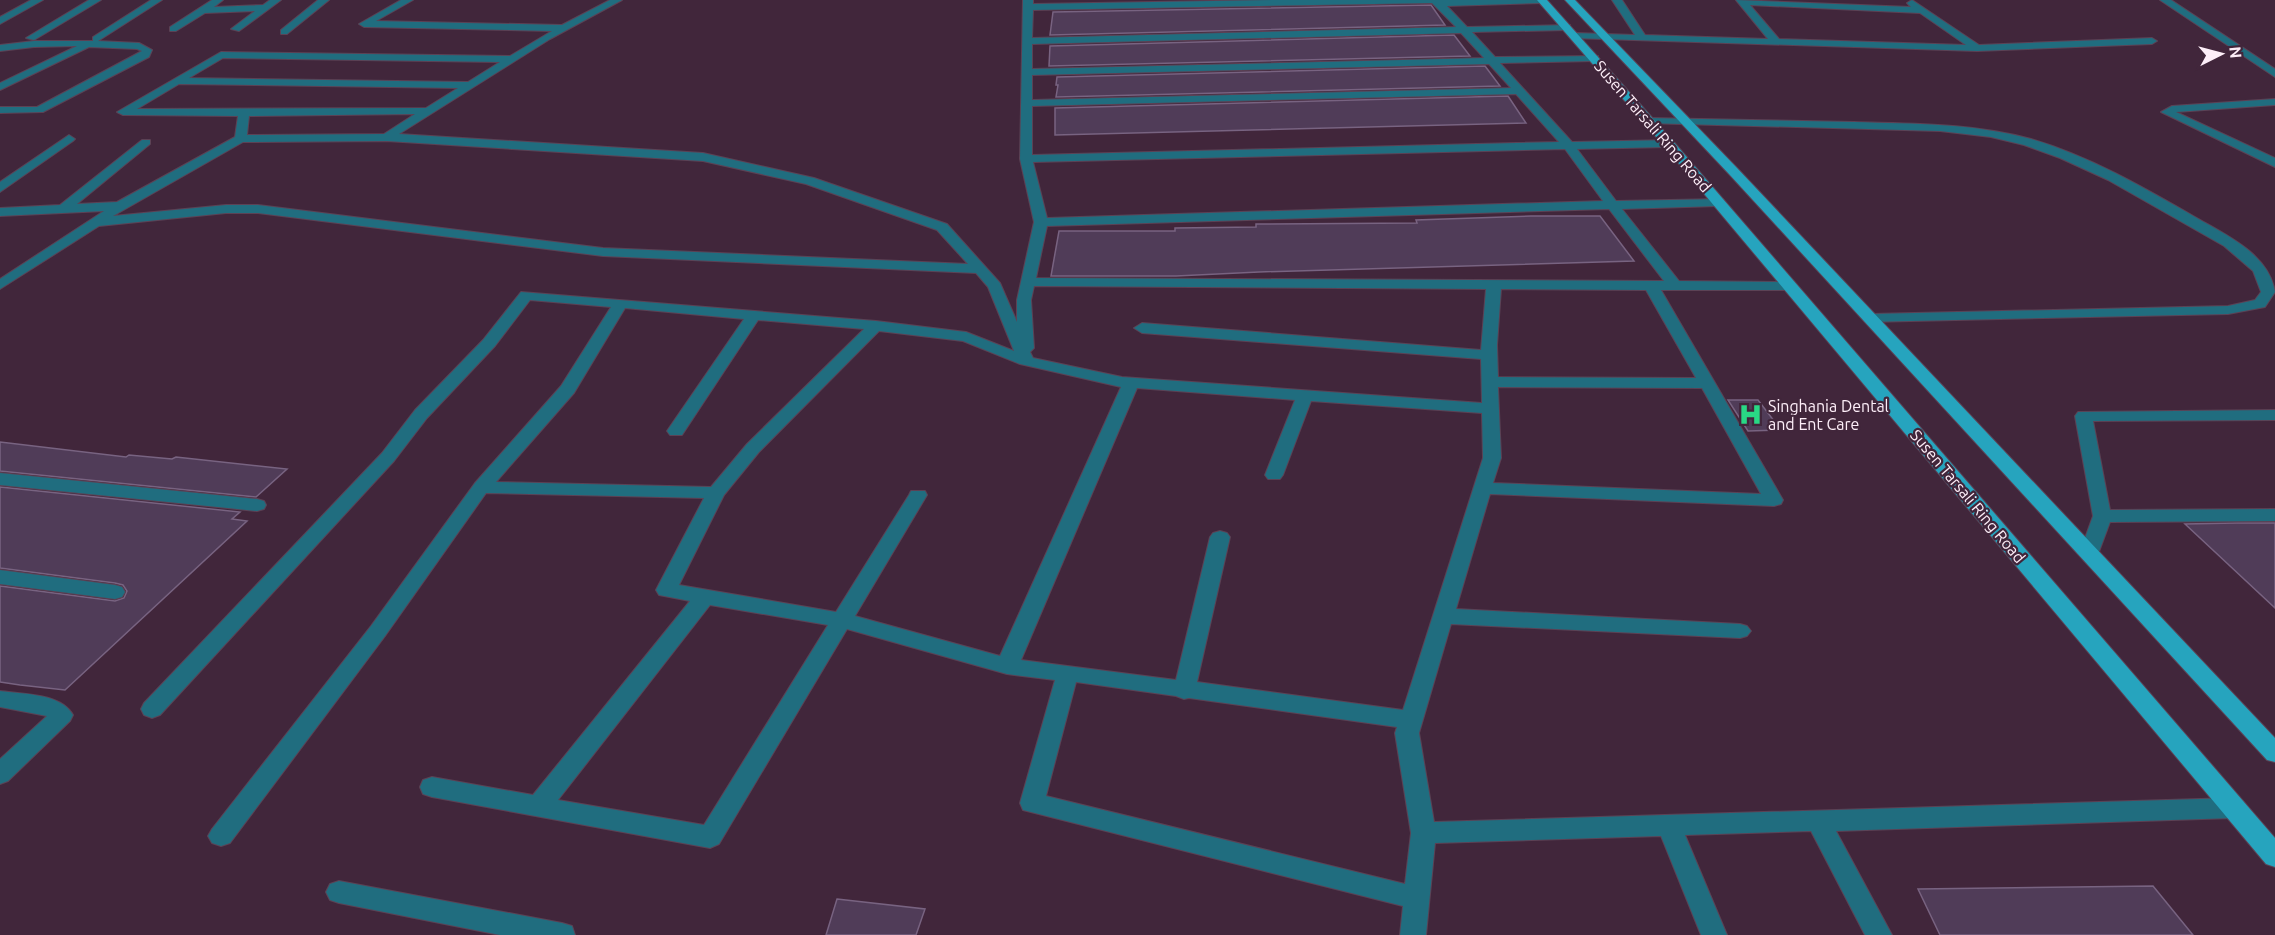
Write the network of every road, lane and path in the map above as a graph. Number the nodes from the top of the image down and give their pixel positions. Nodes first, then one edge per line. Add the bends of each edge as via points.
1 (38, 0) edge
2 (96, 0) edge
3 (157, 0) edge
4 (218, 0) edge
5 (276, 0) edge
6 (324, 0) edge
7 (408, 0) edge
8 (617, 0) edge
9 (1542, 0) edge
10 (1570, 0) edge
11 (1617, 0) edge
12 (1908, 0) edge
13 (2165, 0) edge
14 (1439, 1) edge
15 (1742, 1) edge
16 (1029, 4) edge
17 (264, 8) junction
18 (203, 10) junction
19 (1921, 10) junction
20 (0, 21) edge
21 (565, 28) junction
22 (173, 29) dead end
23 (236, 29) dead end
24 (1466, 31) junction
25 (1571, 31) junction
26 (284, 32) dead end
27 (1607, 37) junction
28 (31, 38) dead end
29 (1642, 38) junction
30 (1026, 41) junction
31 (92, 42) junction
32 (1776, 42) junction
33 (2152, 42) dead end
34 (0, 48) edge
35 (1977, 48) junction
36 (397, 57) junction
37 (1594, 58) junction
38 (512, 59) junction
39 (1493, 61) junction
40 (1026, 72) junction
41 (2275, 74) edge
42 (179, 81) junction
43 (359, 83) junction
44 (470, 85) junction
45 (0, 87) edge
46 (1519, 91) junction
47 (2275, 102) edge
48 (1026, 103) junction
49 (0, 110) edge
50 (428, 111) junction
51 (244, 112) junction
52 (1649, 121) junction
53 (1687, 122) junction
54 (387, 137) junction
55 (69, 139) dead end
56 (241, 139) junction
57 (146, 142) dead end
58 (1668, 143) junction
59 (1569, 146) junction
60 (1026, 159) junction
61 (2275, 163) edge
62 (0, 188) edge
63 (1718, 202) junction
64 (120, 206) junction
65 (1612, 206) junction
66 (63, 209) junction
67 (0, 212) edge
68 (96, 222) junction
69 (1041, 222) junction
70 (979, 269) junction
71 (1028, 282) junction
72 (0, 285) edge
73 (1494, 285) junction
74 (1651, 285) junction
75 (1675, 285) junction
76 (1789, 286) junction
77 (620, 304) junction
78 (754, 315) junction
79 (1871, 319) junction
80 (876, 326) junction
81 (1142, 328) dead end
82 (1489, 355) junction
83 (1026, 361) junction
84 (1490, 382) junction
85 (1131, 383) junction
86 (1707, 383) junction
87 (1305, 395) junction
88 (1491, 409) junction
89 (2275, 415) edge
90 (676, 430) dead end
91 (1274, 475) dead end
92 (0, 479) edge
93 (480, 487) junction
94 (1483, 488) junction
95 (716, 493) junction
96 (918, 495) dead end
97 (256, 505) dead end
98 (2275, 515) edge
99 (2102, 516) junction
100 (1221, 537) dead end
101 (2090, 552) junction
102 (0, 577) edge
103 (115, 592) dead end
104 (705, 597) junction
105 (1443, 616) junction
106 (841, 620) junction
107 (1740, 631) dead end
108 (1007, 666) junction
109 (1068, 673) junction
110 (1184, 691) junction
111 (0, 699) edge
112 (152, 709) dead end
113 (1411, 720) junction
114 (2266, 733) edge
115 (2275, 753) edge
116 (0, 774) edge
117 (432, 787) dead end
118 (538, 807) junction
119 (2234, 808) junction
120 (1818, 821) junction
121 (1669, 826) junction
122 (1423, 833) junction
123 (221, 836) dead end
124 (2275, 856) edge
125 (339, 892) dead end
126 (1417, 898) junction
127 (562, 935) edge
128 (1413, 935) edge
129 (1714, 935) edge
130 (1878, 935) edge

1 - 20 street
2 - 28 street
3 - 31 street
4 - 18 street
5 - 17 street
6 - 26 street
7 - 21 street via 364,24
8 - 21 street
9 - 14 street
9 - 25 main road, Susen Tarsali Ring Road
10 - 27 main road, Susen Tarsali Ring Road
11 - 29 street
12 - 19 street
13 - 41 street
14 - 16 street
14 - 24 street
15 - 19 street
15 - 32 street
16 - 30 street
17 - 18 street
17 - 23 street
18 - 22 street
19 - 35 street
21 - 38 street
24 - 25 street
24 - 30 street
24 - 39 street
25 - 27 street
25 - 37 main road, Susen Tarsali Ring Road
27 - 29 street
27 - 53 main road, Susen Tarsali Ring Road
29 - 32 street
30 - 40 street
31 - 34 street
31 - 45 street
31 - 49 street via 147,50 145,55 39,110
32 - 35 street
33 - 35 street
36 - 38 street
36 - 42 street via 221,55
36 - 43 street
37 - 39 street
37 - 52 main road, Susen Tarsali Ring Road
38 - 44 street
39 - 40 street
39 - 46 street
40 - 48 street
42 - 43 street
42 - 51 street via 123,112
43 - 44 street
44 - 50 street
46 - 48 street
46 - 59 street
47 - 61 street via 2167,112
48 - 60 street
50 - 51 street
50 - 54 street
51 - 56 street
52 - 53 street
52 - 58 main road, Susen Tarsali Ring Road
53 - 79 main road, Susen Tarsali Ring Road
53 - 79 street via 1941,128 1983,132 2038,145 2096,170 2229,243 2265,275 2268,292 2260,304 2228,310
54 - 56 street
54 - 70 street via 703,157 810,181 942,227
55 - 62 street
56 - 64 street
57 - 66 street
58 - 59 street
58 - 63 main road, Susen Tarsali Ring Road
59 - 60 street
59 - 65 street
60 - 69 street
63 - 65 street
63 - 76 main road, Susen Tarsali Ring Road
64 - 66 street
64 - 68 street
65 - 69 street
65 - 75 street
66 - 67 street
68 - 70 street via 258,209 593,252
68 - 72 street
69 - 71 street
70 - 83 street via 995,286
71 - 73 street
71 - 83 street via 1024,300
73 - 74 street
73 - 82 street
74 - 75 street
74 - 86 street
75 - 76 street
76 - 119 main road, Susen Tarsali Ring Road
77 - 78 street
77 - 93 street via 568,389
77 - 112 street via 526,295 388,457
78 - 80 street
78 - 90 street
79 - 101 main road, Susen Tarsali Ring Road
80 - 83 street via 966,337
80 - 95 street via 753,447
81 - 82 street
82 - 84 street
83 - 85 street
84 - 86 street
84 - 88 street
85 - 87 street
85 - 108 street
86 - 94 street via 1774,500
87 - 88 street
87 - 91 street
88 - 94 street via 1492,458
89 - 99 street via 2084,416
92 - 97 street
93 - 95 street
93 - 123 street via 378,631
94 - 105 street
95 - 104 street via 666,590
96 - 106 street
98 - 99 street
99 - 101 street
100 - 110 street
101 - 114 main road, Susen Tarsali Ring Road
102 - 103 street
104 - 106 street
104 - 118 street
105 - 107 street
105 - 113 street
106 - 108 street
106 - 118 street via 710,837
108 - 109 street
109 - 110 street
109 - 126 street via 1032,803
110 - 113 street
111 - 116 street via 52,708 62,715
113 - 122 street via 1407,733
114 - 115 main road, Susen Tarsali Ring Road
117 - 118 street
119 - 120 street
119 - 124 main road, Susen Tarsali Ring Road
120 - 121 street
120 - 130 street
121 - 122 street
121 - 129 street
122 - 126 street
125 - 127 street
126 - 128 street

